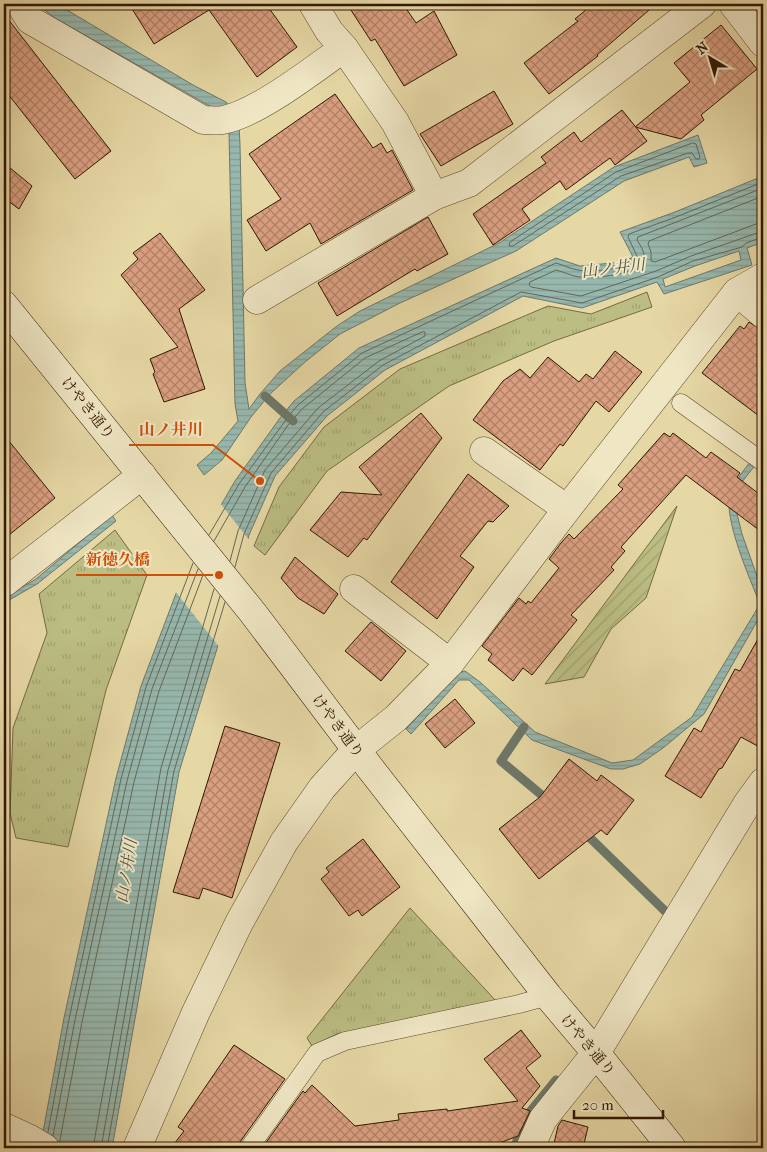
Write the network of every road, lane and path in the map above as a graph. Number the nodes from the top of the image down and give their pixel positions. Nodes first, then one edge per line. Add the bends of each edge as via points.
1 (20, 4) edge
2 (312, 4) edge
3 (702, 4) edge
4 (733, 4) edge
5 (763, 43) edge
6 (344, 48) junction
7 (434, 196) junction
8 (763, 276) edge
9 (736, 292) junction
10 (258, 300) dead end
11 (4, 305) edge
12 (763, 314) edge
13 (681, 403) dead end
14 (484, 450) dead end
15 (757, 457) edge
16 (142, 475) junction
17 (567, 509) junction
18 (4, 583) edge
19 (354, 589) dead end
20 (450, 663) junction
21 (356, 750) junction
22 (763, 782) edge
23 (548, 996) junction
24 (596, 1053) junction
25 (137, 1148) edge
26 (249, 1148) edge
27 (530, 1148) edge
28 (672, 1148) edge

1 - 6 street via 30,20 203,120 231,118 273,96
2 - 6 street
3 - 7 street via 469,183
4 - 5 street
6 - 7 street via 395,122
7 - 10 street
8 - 9 street
9 - 12 street
9 - 17 street
11 - 16 street, けやき通り
13 - 15 lane
14 - 17 street
16 - 18 street
16 - 21 street, けやき通り via 253,613
17 - 20 street
19 - 20 street
20 - 21 street via 396,718
21 - 23 street, けやき通り
21 - 25 street via 322,788 284,842 239,923
22 - 24 street
23 - 24 street, けやき通り
23 - 26 lane via 345,1041 317,1053
24 - 27 street via 543,1119
24 - 28 street, けやき通り

